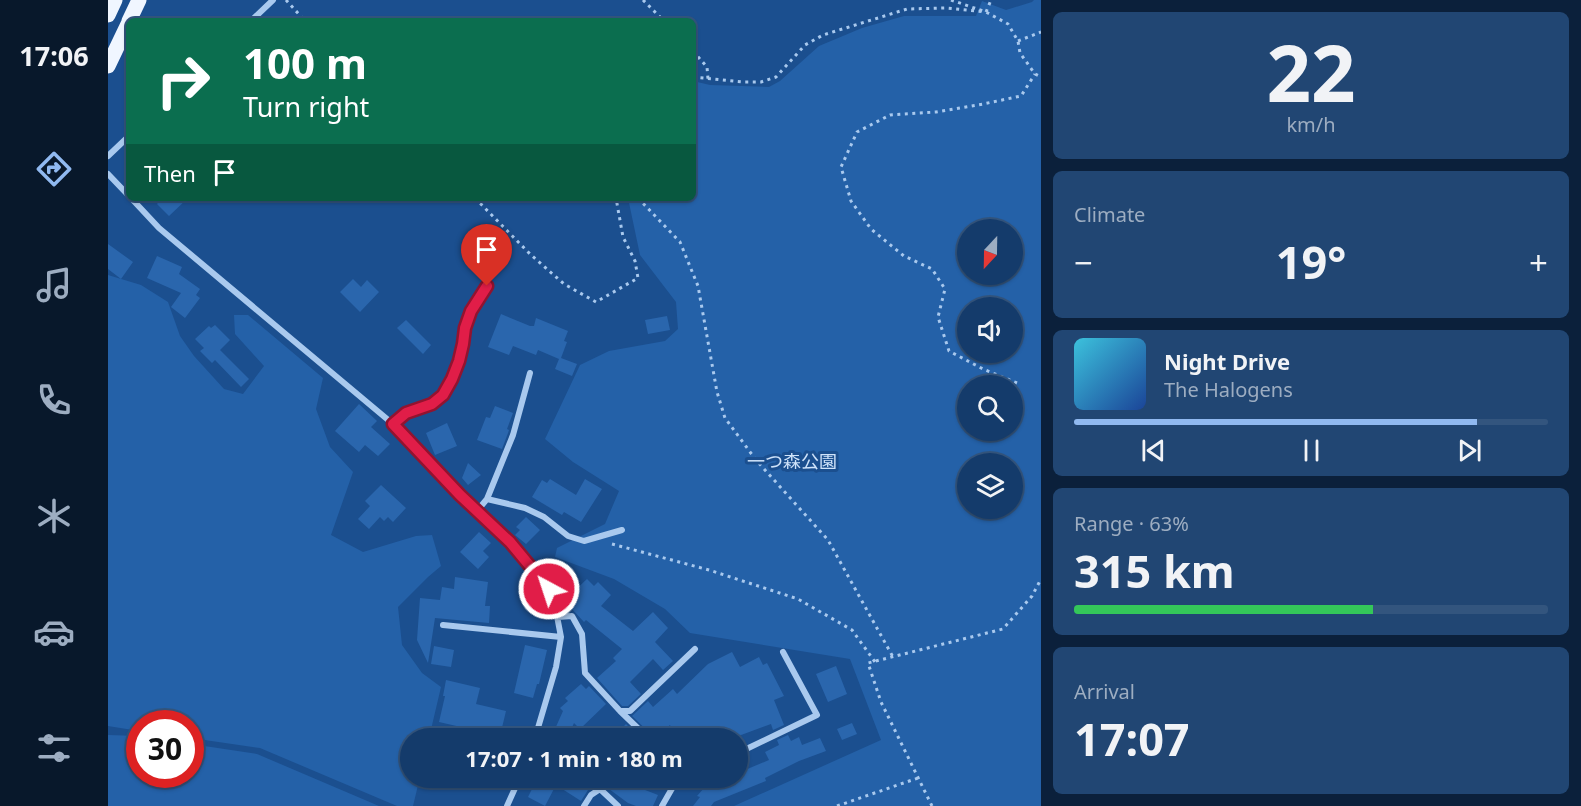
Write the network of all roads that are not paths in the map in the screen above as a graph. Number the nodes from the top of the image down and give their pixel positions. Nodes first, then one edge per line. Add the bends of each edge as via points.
1 (115, 0) edge
2 (139, 0) edge
3 (273, 0) edge
4 (108, 15) edge
5 (130, 18) edge
6 (254, 18) edge
7 (126, 27) edge
8 (108, 66) edge
9 (126, 139) edge
10 (108, 156) edge
11 (108, 174) edge
12 (126, 193) edge
13 (134, 201) edge
14 (487, 286) dead end
15 (530, 373) dead end
16 (393, 424) junction
17 (487, 499) junction
18 (477, 511) junction
19 (622, 530) dead end
20 (557, 617) junction
21 (443, 625) dead end
22 (561, 637) junction
23 (695, 649) dead end
24 (783, 652) dead end
25 (620, 711) junction
26 (539, 728) edge
27 (638, 728) edge
28 (748, 748) edge
29 (515, 788) edge
30 (672, 788) edge
31 (507, 806) edge
32 (584, 806) edge
33 (618, 806) edge
34 (662, 806) edge

1 - 4 main road
2 - 5 main road
3 - 6 street
7 - 8 main road
9 - 10 street
11 - 12 street
13 - 16 street via 159,228
14 - 16 street via 471,311 459,361 443,395
15 - 17 street via 513,435
16 - 18 street
17 - 18 street
17 - 19 street via 525,508 568,536 584,541
18 - 20 street via 510,542 549,589
20 - 22 street
20 - 25 street via 572,616 582,634 585,673
21 - 22 street
22 - 26 street
23 - 25 street via 630,711
24 - 28 street via 817,715
25 - 27 street
29 - 31 street
30 - 34 street
32 - 33 street via 600,789

